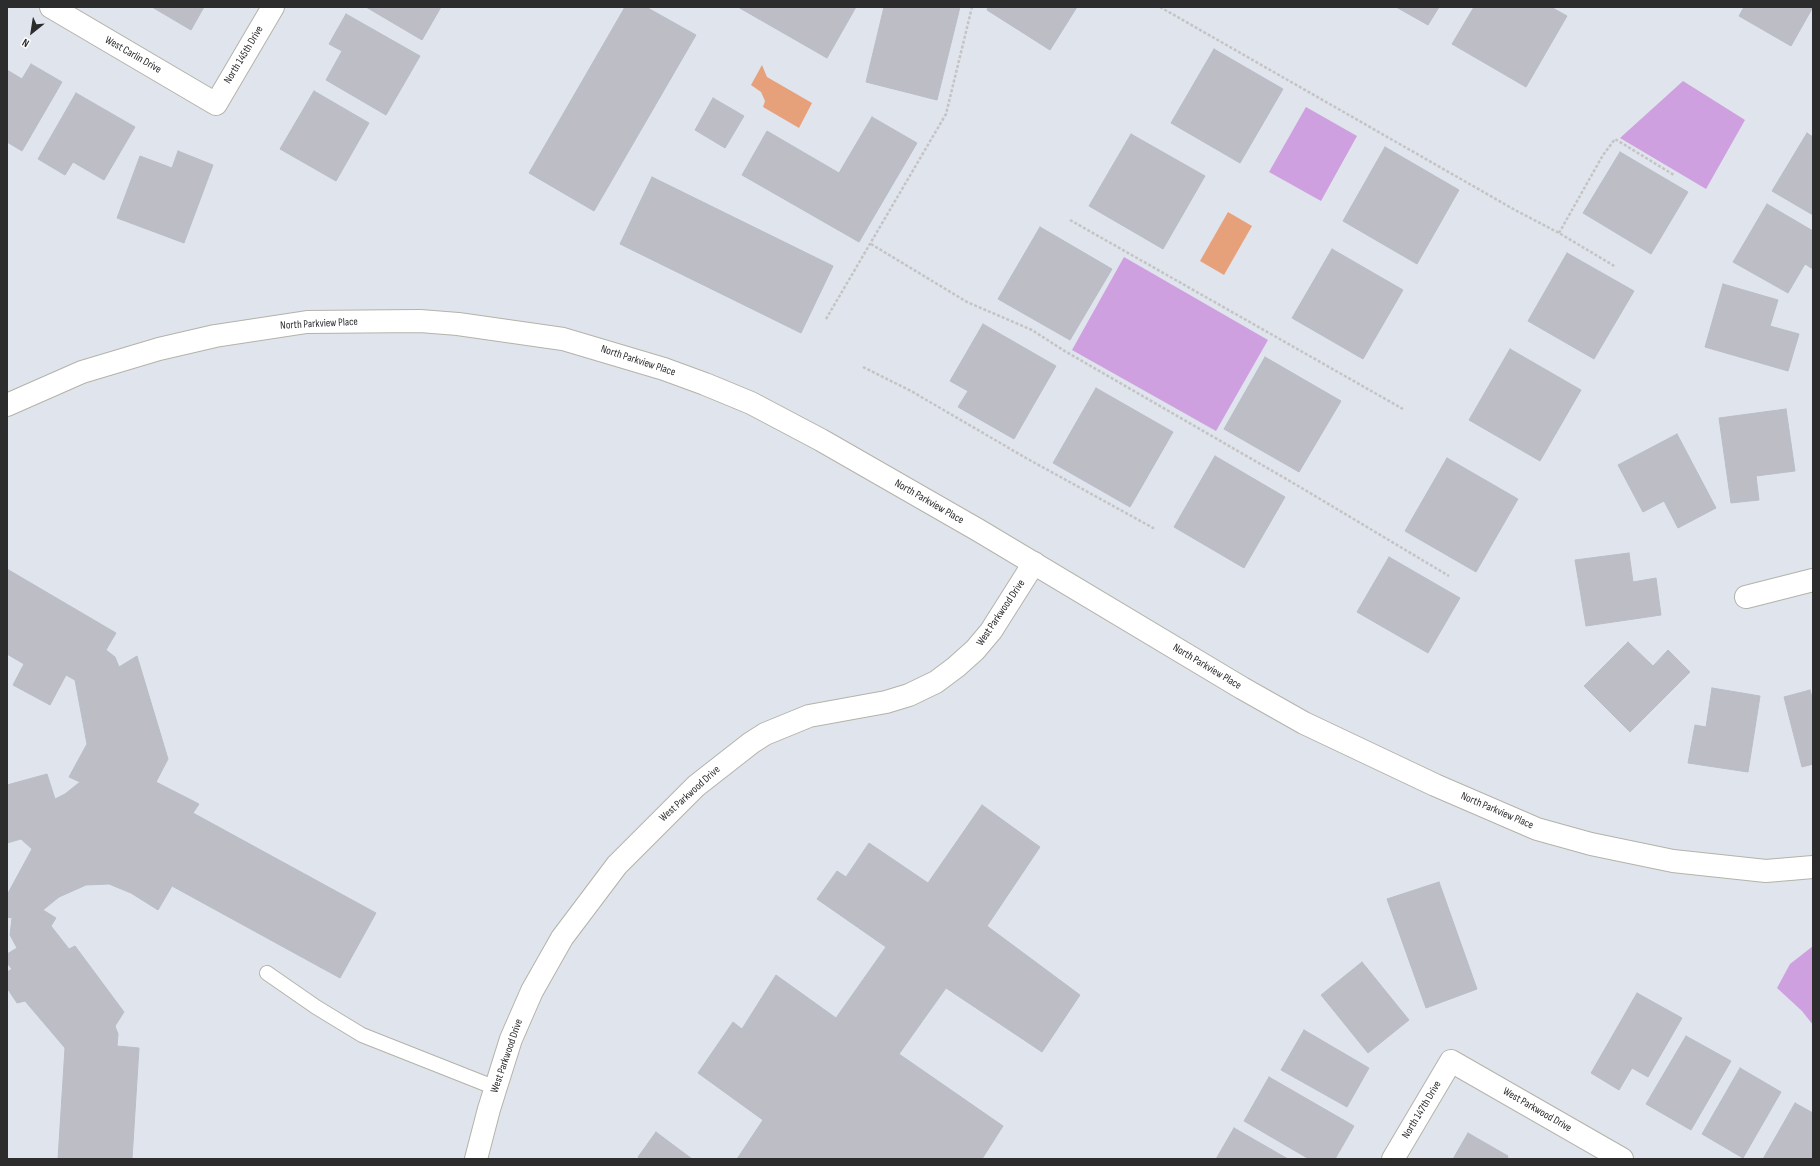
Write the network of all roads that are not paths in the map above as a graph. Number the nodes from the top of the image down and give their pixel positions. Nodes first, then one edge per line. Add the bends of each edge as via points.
1 (51, 7) edge
2 (273, 7) edge
3 (216, 104) joint
4 (7, 405) edge
5 (1034, 564) junction
6 (1813, 580) edge
7 (1746, 597) dead end
8 (1813, 867) edge
9 (267, 973) dead end
10 (1451, 1061) joint
11 (496, 1088) junction
12 (476, 1159) edge
13 (1393, 1159) edge
14 (1622, 1159) edge

1 - 3 street, West Carlin Drive
2 - 3 street, North 145th Drive
4 - 5 street, North Parkview Place via 107,363 214,336 307,322 420,321 562,339 664,369 750,403 821,440
5 - 8 street, North Parkview Place via 1304,723 1435,785 1538,829 1591,844 1673,861 1766,871
5 - 11 street, West Parkwood Drive via 992,631 975,650 936,682 909,695 886,702 809,716 765,734 696,786 660,821 617,865 562,938 532,991 511,1039
6 - 7 street
9 - 11 lane via 362,1035
10 - 13 street, North 147th Drive
10 - 14 street, West Parkwood Drive
11 - 12 street, West Parkwood Drive

